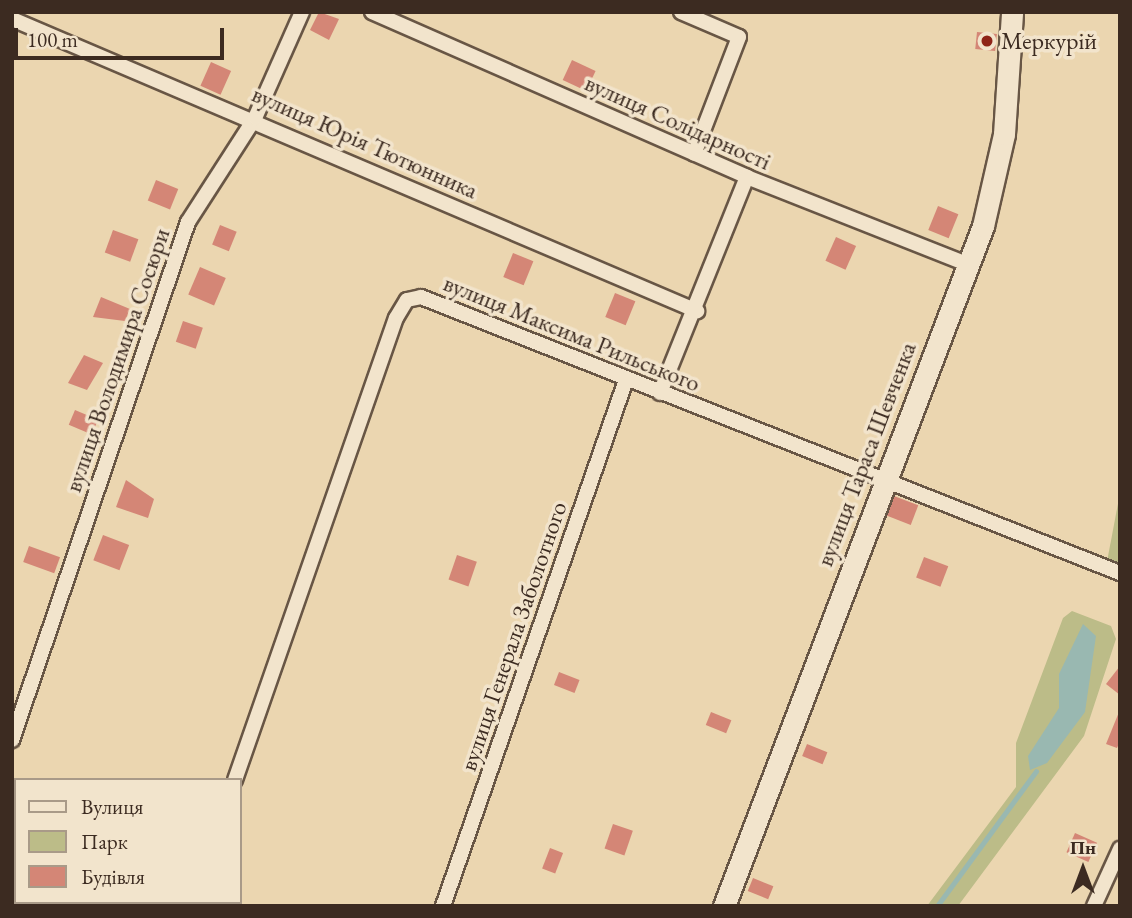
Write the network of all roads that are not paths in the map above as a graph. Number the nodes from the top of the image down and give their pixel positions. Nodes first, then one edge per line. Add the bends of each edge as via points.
1 (302, 12) edge
2 (372, 12) edge
3 (681, 12) edge
4 (1012, 12) edge
5 (12, 19) edge
6 (255, 118) junction
7 (694, 154) junction
8 (747, 177) junction
9 (970, 265) junction
10 (696, 312) junction
11 (626, 380) junction
12 (660, 393) junction
13 (884, 477) junction
14 (1120, 573) edge
15 (12, 740) edge
16 (236, 778) edge
17 (1120, 849) edge
18 (443, 906) edge
19 (724, 906) edge
20 (1094, 906) edge

1 - 6 street, вулиця Володимира Сосюри
2 - 7 street, вулиця Солідарності
3 - 7 street via 738,37
4 - 9 street, вулиця Тараса Шевченка via 1004,134
5 - 6 street, вулиця Юрія Тютюнника
6 - 10 street, вулиця Юрія Тютюнника
6 - 15 street, вулиця Володимира Сосюри via 188,222
7 - 8 street, вулиця Солідарності
8 - 9 street, вулиця Солідарності
8 - 10 street
9 - 13 street, вулиця Тараса Шевченка
10 - 12 street
11 - 12 street, вулиця Максима Рильського
11 - 16 street, вулиця Максима Рильського via 421,297 407,300
11 - 18 street, вулиця Генерала Заболотного
12 - 13 street, вулиця Максима Рильського
13 - 14 street, вулиця Максима Рильського
13 - 19 street, вулиця Тараса Шевченка
17 - 20 street

